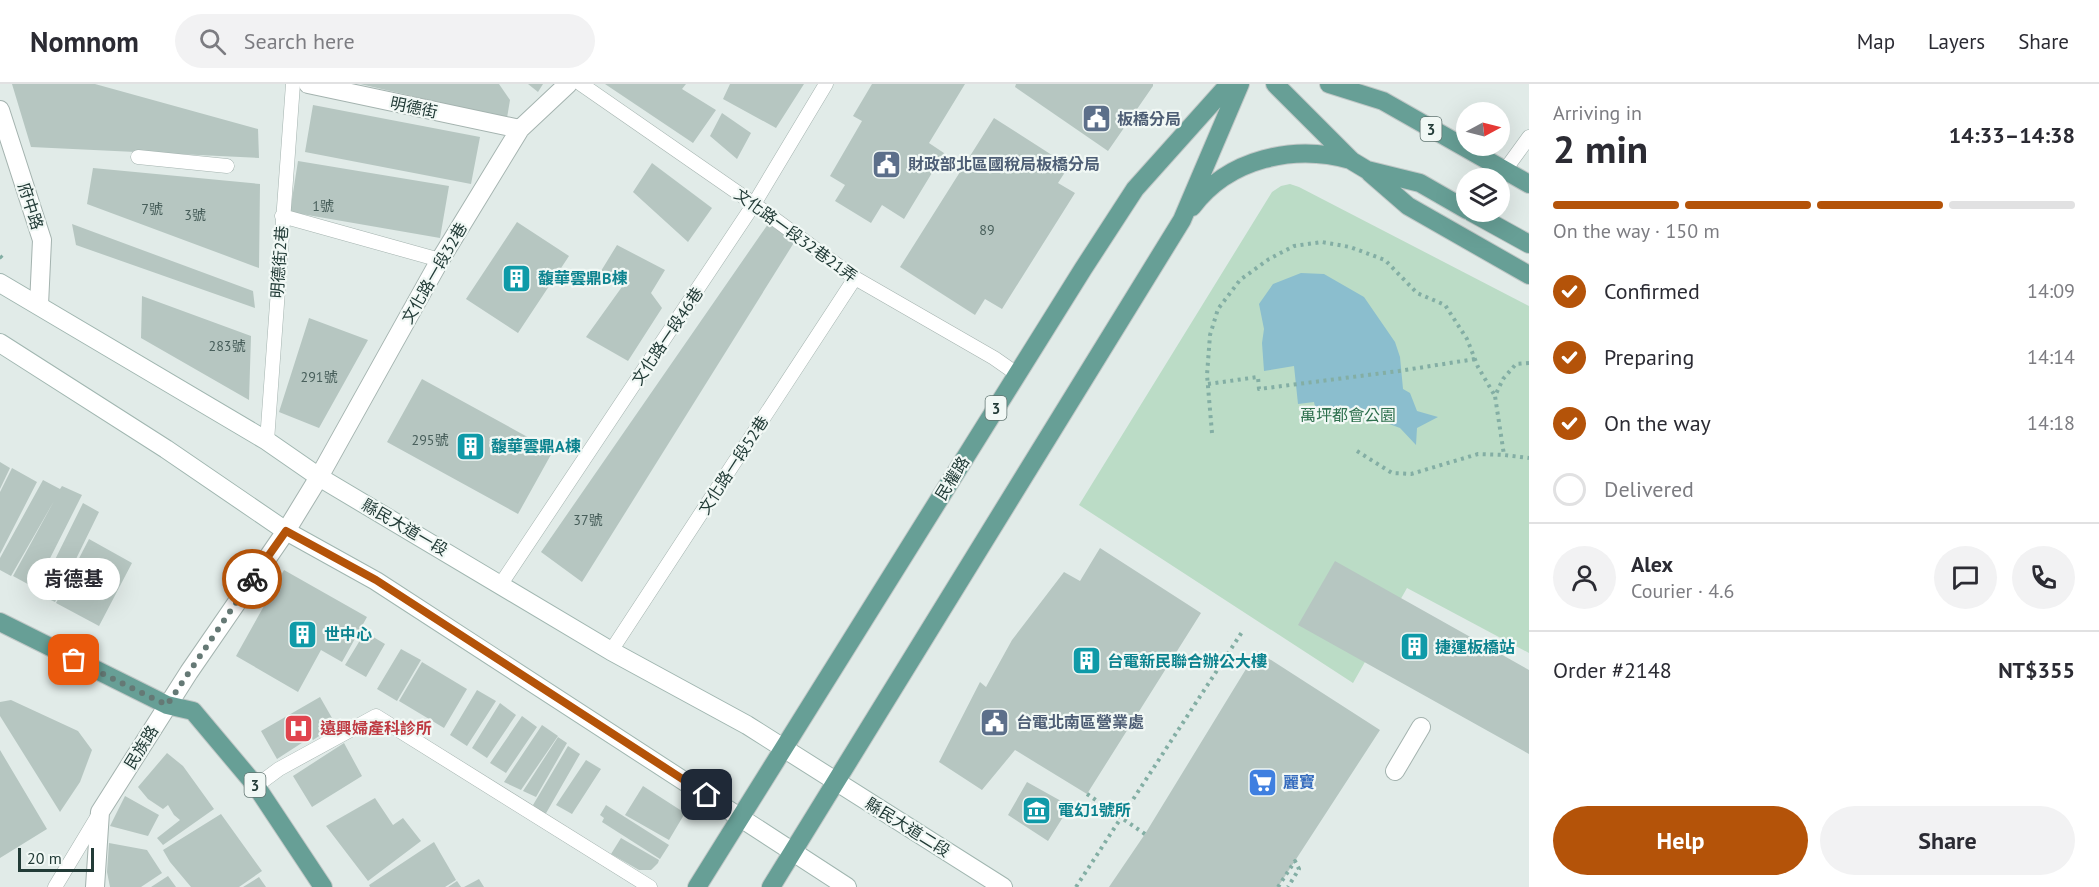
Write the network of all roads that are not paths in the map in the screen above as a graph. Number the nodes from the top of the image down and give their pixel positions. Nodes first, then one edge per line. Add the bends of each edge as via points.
1 (294, 84) edge
2 (308, 84) edge
3 (568, 84) edge
4 (581, 84) edge
5 (826, 84) edge
6 (1229, 84) edge
7 (1240, 84) edge
8 (1275, 84) edge
9 (1329, 84) edge
10 (328, 86) edge
11 (0, 110) edge
12 (520, 129) junction
13 (1529, 137) edge
14 (138, 157) dead end
15 (1360, 165) junction
16 (227, 166) dead end
17 (1501, 168) edge
18 (1506, 168) edge
19 (1510, 173) edge
20 (1529, 184) edge
21 (754, 204) junction
22 (1456, 204) edge
23 (282, 216) junction
24 (1182, 220) junction
25 (1489, 222) edge
26 (1529, 244) edge
27 (440, 260) junction
28 (1529, 275) edge
29 (855, 278) junction
30 (0, 283) edge
31 (39, 306) junction
32 (0, 343) edge
33 (1017, 374) junction
34 (267, 441) junction
35 (319, 477) junction
36 (286, 531) junction
37 (501, 584) junction
38 (0, 622) edge
39 (611, 651) junction
40 (167, 705) junction
41 (1421, 727) dead end
42 (783, 748) junction
43 (812, 766) joint
44 (1395, 771) dead end
45 (836, 782) junction
46 (256, 786) junction
47 (100, 812) junction
48 (740, 818) junction
49 (793, 851) junction
50 (55, 887) edge
51 (95, 887) edge
52 (323, 887) edge
53 (650, 887) edge
54 (696, 887) edge
55 (771, 887) edge
56 (847, 887) edge
57 (1003, 887) edge

1 - 23 lane, 明德街2巷
2 - 10 main road, 明德街
3 - 12 main road, 文化路一段32巷
4 - 21 lane, 文化路一段32巷21弄
5 - 21 lane, 文化路一段46巷
6 - 33 main road, 民權路 / 3 via 1135,189
7 - 24 main road
8 - 15 main road
9 - 17 main road, 3 via 1383,101
10 - 12 main road, 明德街
11 - 31 main road, 府中路 via 42,240
12 - 27 main road, 文化路一段32巷
13 - 18 lane
14 - 16 lane
15 - 22 main road via 1420,183
15 - 24 main road via 1334,156 1298,153 1256,161 1214,184
15 - 28 main road via 1408,206
19 - 20 main road, 3
21 - 29 lane, 文化路一段32巷21弄
21 - 37 lane, 文化路一段46巷
23 - 27 lane
23 - 34 lane, 明德街2巷
24 - 45 main road
25 - 26 main road
27 - 35 main road, 文化路一段32巷
29 - 33 lane, 文化路一段32巷21弄
29 - 39 lane, 文化路一段52巷
30 - 31 main road, 縣民大道一段
31 - 34 main road, 縣民大道一段
32 - 36 main road
33 - 42 main road, 民權路 / 3
34 - 35 main road, 縣民大道一段
35 - 36 main road, 文化路一段32巷
35 - 37 main road, 縣民大道一段
36 - 40 main road, 民族路
36 - 48 main road via 376,580
37 - 39 main road, 縣民大道一段
38 - 40 main road, 3
39 - 42 main road, 縣民大道一段 via 747,724
40 - 46 main road, 3 via 193,711
40 - 47 main road, 民族路
41 - 44 main road
42 - 43 main road, 縣民大道一段
42 - 48 main road, 民權路 / 3
43 - 45 main road, 縣民大道二段
45 - 49 main road
45 - 57 main road, 縣民大道二段
46 - 52 main road, 3
46 - 53 lane via 279,769 376,716
47 - 50 lane
47 - 51 main road, 民族路
48 - 49 main road
48 - 54 main road, 民權路 / 3
49 - 55 main road
49 - 56 main road

